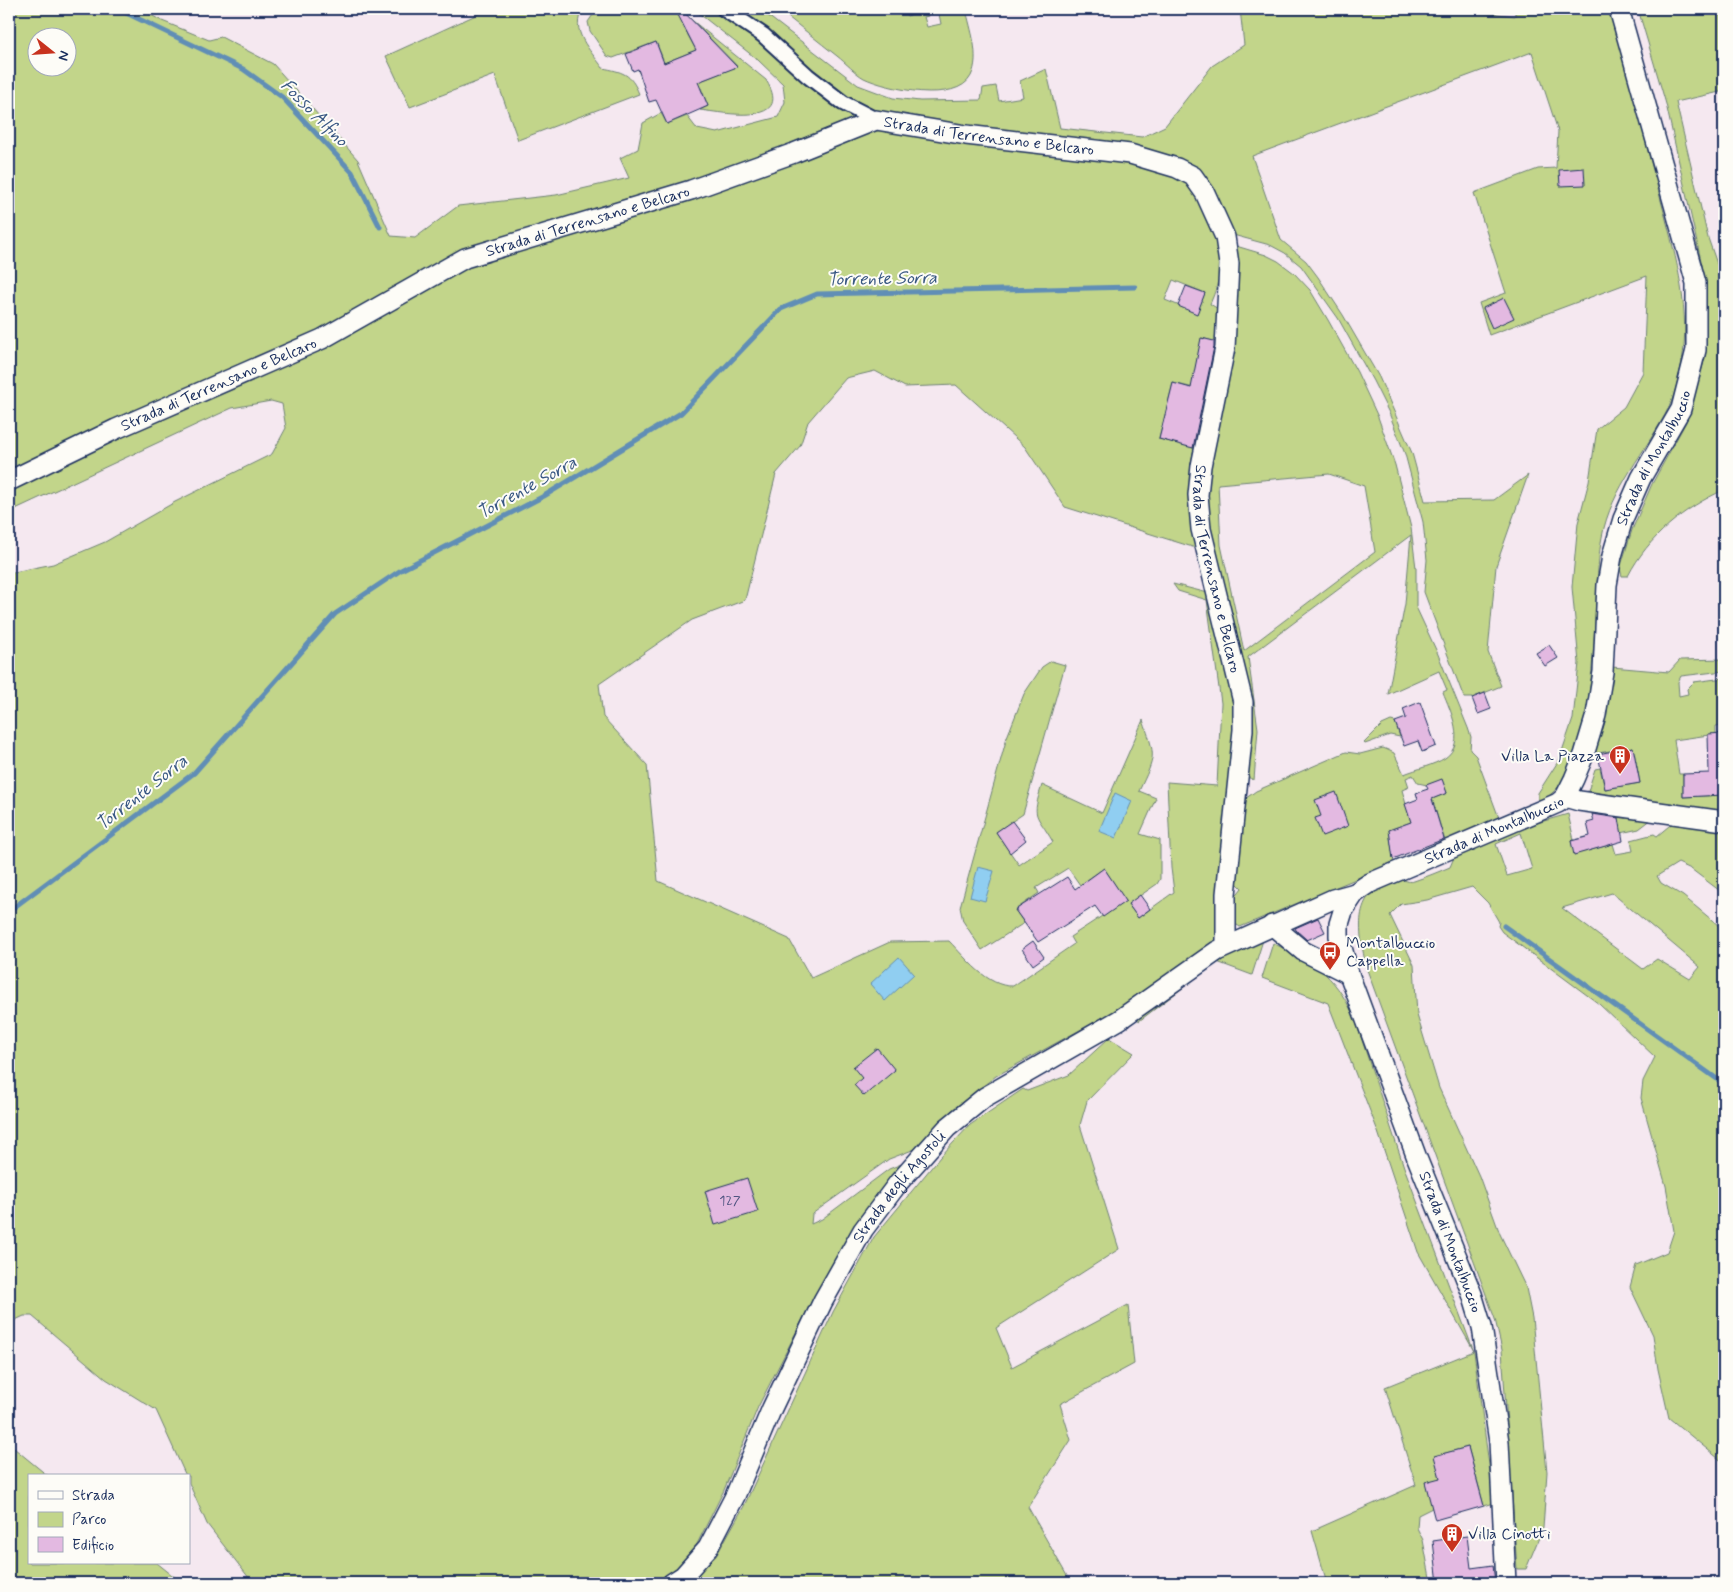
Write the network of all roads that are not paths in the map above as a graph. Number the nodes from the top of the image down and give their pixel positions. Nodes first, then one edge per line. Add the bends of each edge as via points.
1 (724, 9) edge
2 (1619, 9) edge
3 (876, 120) junction
4 (9, 481) edge
5 (1565, 797) junction
6 (1724, 821) edge
7 (1356, 893) junction
8 (1272, 925) junction
9 (1226, 946) junction
10 (1349, 974) junction
11 (672, 1583) edge
12 (1506, 1583) edge

1 - 3 street via 763,35 842,103
2 - 5 street, Strada di Montalbuccio via 1696,283 1696,350 1681,409 1641,478 1617,538 1607,585 1603,672 1596,716 1584,755
3 - 4 street, Strada di Terrensano e Belcaro via 794,154 691,190 465,258 322,339 116,429
3 - 9 street, Strada di Terrensano e Belcaro via 966,135 1130,154 1168,165 1193,176 1225,237 1229,264 1225,348 1198,495 1201,529 1243,702 1226,894
5 - 6 street
5 - 7 street, Strada di Montalbuccio via 1548,809 1380,878
7 - 8 street, Strada degli Agostoli via 1333,898
7 - 10 street, Strada di Montalbuccio via 1343,911 1339,924 1340,942
8 - 9 street, Strada degli Agostoli
8 - 10 street via 1302,951
9 - 11 street, Strada degli Agostoli via 1119,1020 985,1097 963,1113 925,1152 863,1230 823,1301 735,1496 708,1548 683,1576
10 - 12 street, Strada di Montalbuccio via 1482,1327 1499,1442

